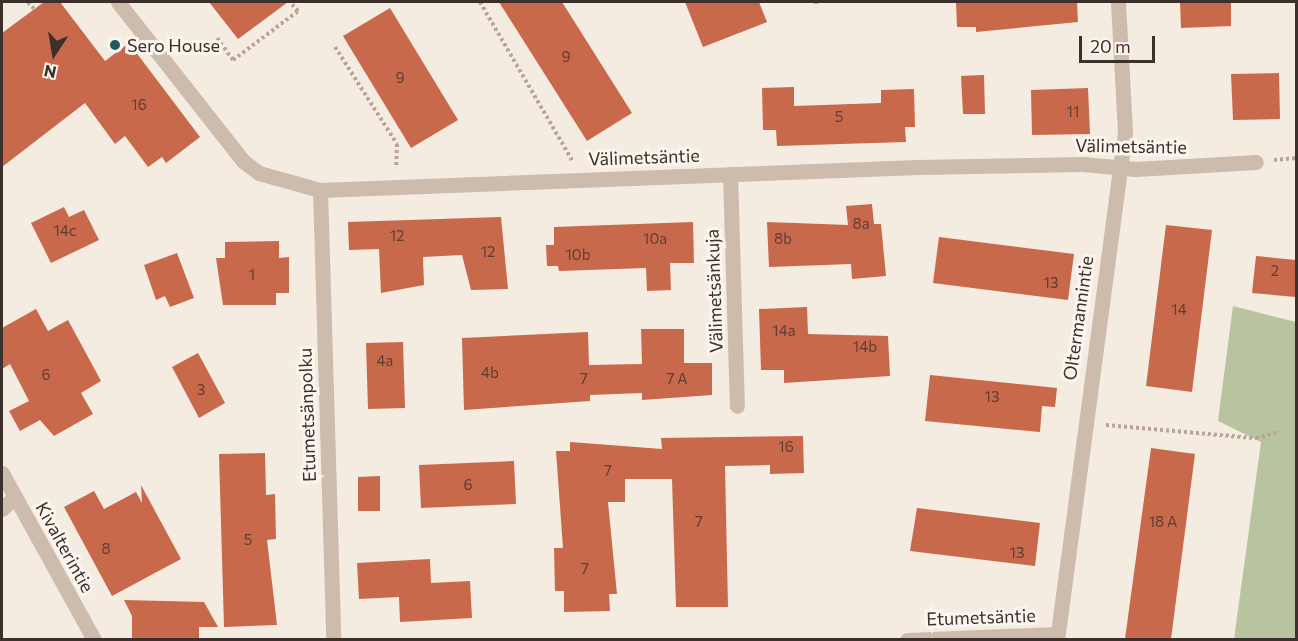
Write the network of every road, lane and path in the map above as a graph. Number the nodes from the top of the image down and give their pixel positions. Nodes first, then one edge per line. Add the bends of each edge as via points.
1 (28, 2) edge
2 (118, 2) edge
3 (290, 2) edge
4 (480, 2) edge
5 (1118, 2) edge
6 (33, 9) dead end
7 (217, 38) dead end
8 (335, 47) dead end
9 (1256, 162) dead end
10 (1120, 166) junction
11 (730, 174) junction
12 (575, 179) junction
13 (396, 186) junction
14 (320, 190) junction
15 (737, 406) dead end
16 (1084, 424) junction
17 (1279, 432) dead end
18 (2, 472) edge
19 (15, 497) junction
20 (2, 509) edge
21 (1057, 637) edge
22 (94, 639) edge
23 (333, 639) edge
24 (907, 639) edge

1 - 6 path
2 - 14 street, Välimetsäntie via 243,161 265,175
3 - 7 path via 297,11 233,60
4 - 12 path via 562,140
5 - 10 street, Oltermannintie via 1126,69
8 - 13 path via 397,144
9 - 10 street, Välimetsäntie
10 - 11 street, Välimetsäntie
10 - 16 street, Oltermannintie
11 - 12 street, Välimetsäntie
11 - 15 street, Välimetsänkuja
12 - 13 street, Välimetsäntie
13 - 14 street, Välimetsäntie
14 - 23 street, Etumetsänpolku
16 - 17 path via 1256,438
16 - 21 street, Oltermannintie
18 - 19 street, Kivalterintie
19 - 20 street
19 - 22 street, Kivalterintie
21 - 24 street, Etumetsäntie

